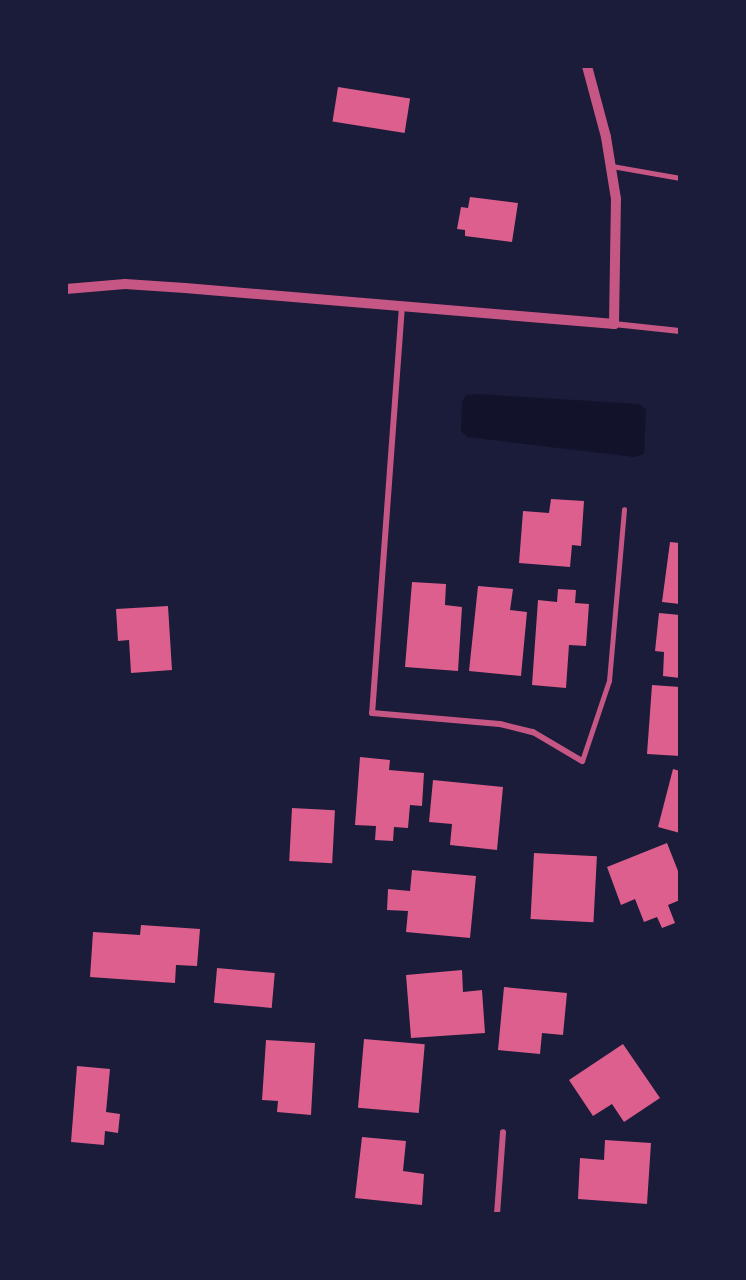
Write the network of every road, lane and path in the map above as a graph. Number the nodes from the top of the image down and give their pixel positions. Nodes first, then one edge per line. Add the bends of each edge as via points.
1 (587, 66) edge
2 (612, 166) junction
3 (680, 178) edge
4 (66, 289) edge
5 (402, 306) junction
6 (614, 324) junction
7 (680, 331) edge
8 (624, 510) dead end
9 (582, 761) joint
10 (503, 1132) dead end
11 (497, 1214) edge

1 - 2 street
2 - 3 lane
2 - 6 street via 619,229
4 - 5 street via 135,285
5 - 6 street
5 - 9 street via 372,713 500,724 533,732
6 - 7 street
8 - 9 lane via 609,681
10 - 11 street

